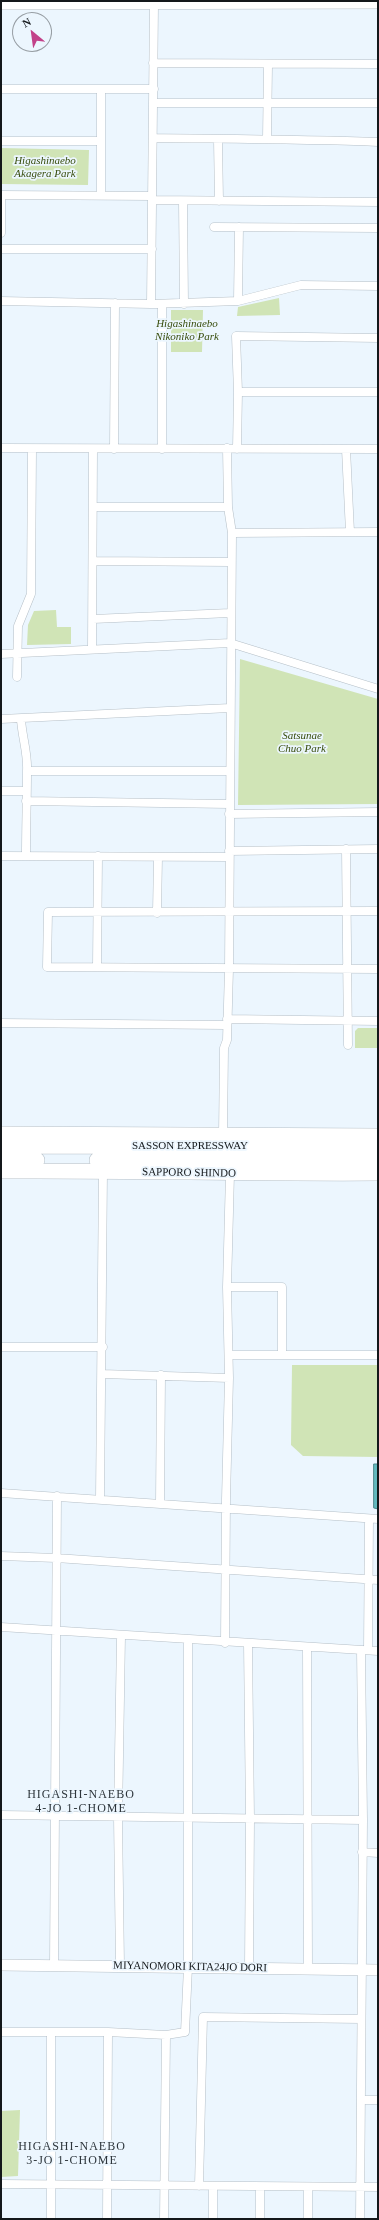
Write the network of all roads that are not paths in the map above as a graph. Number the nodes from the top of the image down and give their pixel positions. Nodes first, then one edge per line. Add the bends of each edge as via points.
1 (123, 3) edge
2 (378, 3) edge
3 (1, 4) edge
4 (154, 4) junction
5 (153, 63) junction
6 (268, 64) junction
7 (378, 64) edge
8 (1, 89) edge
9 (154, 89) junction
10 (101, 90) junction
11 (154, 103) junction
12 (268, 103) junction
13 (378, 103) edge
14 (153, 138) junction
15 (267, 139) junction
16 (218, 140) junction
17 (1, 141) edge
18 (100, 141) junction
19 (378, 142) edge
20 (1, 195) edge
21 (101, 195) junction
22 (152, 198) junction
23 (183, 201) junction
24 (219, 201) junction
25 (378, 202) edge
26 (214, 227) dead end
27 (239, 227) junction
28 (378, 228) edge
29 (1, 233) edge
30 (1, 249) edge
31 (152, 249) junction
32 (378, 286) edge
33 (1, 301) edge
34 (238, 301) junction
35 (115, 303) junction
36 (151, 304) junction
37 (162, 304) junction
38 (184, 304) junction
39 (378, 338) edge
40 (238, 392) junction
41 (378, 392) edge
42 (1, 448) edge
43 (32, 448) junction
44 (227, 448) junction
45 (237, 448) junction
46 (93, 449) junction
47 (114, 449) junction
48 (162, 449) junction
49 (346, 449) junction
50 (378, 449) edge
51 (93, 507) junction
52 (228, 507) junction
53 (350, 532) junction
54 (378, 532) edge
55 (232, 533) junction
56 (93, 561) junction
57 (231, 562) junction
58 (230, 614) junction
59 (93, 619) junction
60 (230, 643) junction
61 (92, 649) junction
62 (17, 653) junction
63 (1, 654) edge
64 (17, 677) dead end
65 (378, 689) edge
66 (230, 708) junction
67 (1, 719) edge
68 (21, 719) junction
69 (28, 771) junction
70 (229, 771) junction
71 (1, 791) edge
72 (26, 791) junction
73 (26, 801) junction
74 (229, 804) junction
75 (378, 812) edge
76 (229, 814) junction
77 (378, 849) edge
78 (346, 850) junction
79 (229, 854) junction
80 (1, 856) edge
81 (26, 856) junction
82 (98, 856) junction
83 (158, 857) junction
84 (347, 911) junction
85 (378, 911) edge
86 (98, 912) junction
87 (229, 912) junction
88 (157, 913) junction
89 (97, 967) junction
90 (229, 969) junction
91 (348, 969) junction
92 (378, 969) edge
93 (348, 1021) junction
94 (378, 1021) edge
95 (227, 1022) junction
96 (1, 1023) edge
97 (348, 1045) dead end
98 (1, 1134) edge
99 (223, 1136) junction
100 (378, 1136) edge
101 (1, 1146) edge
102 (378, 1147) edge
103 (1, 1160) edge
104 (378, 1161) edge
105 (103, 1170) junction
106 (1, 1171) edge
107 (378, 1173) edge
108 (230, 1174) junction
109 (227, 1287) junction
110 (1, 1347) edge
111 (103, 1347) junction
112 (229, 1355) junction
113 (282, 1355) junction
114 (378, 1355) edge
115 (102, 1374) junction
116 (161, 1375) junction
117 (229, 1378) junction
118 (1, 1493) edge
119 (57, 1496) junction
120 (100, 1499) junction
121 (160, 1504) junction
122 (226, 1510) junction
123 (369, 1519) junction
124 (378, 1519) edge
125 (1, 1556) edge
126 (56, 1558) junction
127 (225, 1569) junction
128 (374, 1579) edge
129 (1, 1627) edge
130 (56, 1631) junction
131 (121, 1636) junction
132 (188, 1640) junction
133 (226, 1643) junction
134 (248, 1643) junction
135 (307, 1647) junction
136 (364, 1650) junction
137 (378, 1651) edge
138 (1, 1815) edge
139 (54, 1816) junction
140 (118, 1817) junction
141 (187, 1818) junction
142 (250, 1819) junction
143 (308, 1820) junction
144 (362, 1820) junction
145 (362, 1852) junction
146 (378, 1853) edge
147 (1, 1966) edge
148 (54, 1966) junction
149 (120, 1966) junction
150 (188, 1967) junction
151 (249, 1968) junction
152 (308, 1969) junction
153 (362, 1970) junction
154 (378, 1970) edge
155 (361, 2019) junction
156 (1, 2032) edge
157 (51, 2032) junction
158 (108, 2032) junction
159 (166, 2034) junction
160 (361, 2100) junction
161 (378, 2100) edge
162 (1, 2184) edge
163 (51, 2185) junction
164 (108, 2186) junction
165 (164, 2186) junction
166 (199, 2186) junction
167 (213, 2186) junction
168 (260, 2187) junction
169 (308, 2187) junction
170 (360, 2187) junction
171 (378, 2188) edge
172 (51, 2219) edge
173 (107, 2219) edge
174 (164, 2219) edge
175 (213, 2219) edge
176 (260, 2219) edge
177 (308, 2219) edge
178 (360, 2219) edge

1 - 3 street
1 - 4 street
2 - 4 street
4 - 5 street
5 - 6 street
5 - 9 street
6 - 7 street
6 - 12 street
8 - 10 street
9 - 10 street
9 - 11 street
10 - 18 street
11 - 12 street
11 - 14 street
12 - 13 street
12 - 15 street
14 - 16 street
14 - 22 street
15 - 16 street
15 - 19 street
16 - 24 street
17 - 18 street
18 - 21 street
20 - 21 street
20 - 29 street
21 - 22 street
22 - 23 street
22 - 31 street
23 - 24 street
23 - 38 street
24 - 25 street
26 - 27 street
27 - 28 street
27 - 34 street
30 - 31 street
31 - 36 street
32 - 34 street via 301,285
33 - 35 street
34 - 38 street
35 - 36 street
35 - 47 street
36 - 37 street
37 - 38 street
37 - 48 street
39 - 40 street via 236,336
40 - 41 street
40 - 45 street
42 - 43 street
43 - 46 street
43 - 62 street via 31,594 18,626
44 - 45 street
44 - 48 street
44 - 52 street
45 - 49 street
46 - 47 street
46 - 51 street
47 - 48 street
49 - 50 street
49 - 53 street
51 - 52 street
51 - 56 street
52 - 55 street
53 - 54 street
53 - 55 street
55 - 57 street
56 - 57 street
56 - 59 street
57 - 58 street
58 - 59 street
58 - 60 street
59 - 61 street
60 - 61 street
60 - 65 street
60 - 66 street
61 - 62 street
62 - 63 street
62 - 64 street
66 - 68 street
66 - 70 street
67 - 68 street
68 - 69 street via 22,742 26,750
69 - 70 street
69 - 72 street
70 - 74 street
71 - 72 street
72 - 73 street
73 - 74 street
73 - 81 street
74 - 76 street
75 - 76 street
76 - 79 street
77 - 78 street
78 - 79 street
78 - 84 street
79 - 83 street
79 - 87 street
80 - 81 street
81 - 82 street
82 - 83 street
82 - 86 street
83 - 88 street
84 - 85 street
84 - 87 street
84 - 91 street
86 - 88 street
86 - 89 street
86 - 89 street via 48,912 47,967
87 - 88 street
87 - 90 street
89 - 90 street
90 - 91 street
90 - 95 street
91 - 92 street
91 - 93 street
93 - 94 street
93 - 95 street
93 - 97 street
95 - 96 street
95 - 99 street
98 - 99 highway
99 - 100 highway
101 - 102 highway, SASSON EXPRESSWAY
103 - 104 highway, SASSON EXPRESSWAY
105 - 106 highway, SAPPORO SHINDO
105 - 108 highway, SAPPORO SHINDO
105 - 111 street
107 - 108 highway, SAPPORO SHINDO
108 - 109 street
109 - 112 street
109 - 113 street via 282,1287
110 - 111 street
111 - 115 street
112 - 113 street
112 - 117 street
113 - 114 street
115 - 116 street
115 - 120 street
116 - 117 street
116 - 121 street
117 - 122 street
118 - 119 street
119 - 120 street
119 - 126 street
120 - 121 street
121 - 122 street
122 - 123 street
122 - 127 street
123 - 124 street
123 - 128 street
125 - 126 street
126 - 127 street
126 - 130 street
127 - 128 street
127 - 133 street
128 - 136 street
129 - 130 street
130 - 131 street
130 - 139 street
131 - 132 street
131 - 140 street
132 - 133 street
132 - 141 street
133 - 134 street
134 - 135 street
134 - 142 street
135 - 136 street
135 - 143 street
136 - 137 street
136 - 144 street
138 - 139 street
139 - 140 street
139 - 148 street
140 - 141 street
140 - 149 street
141 - 142 street
141 - 150 street
142 - 143 street
142 - 151 street
143 - 144 street
143 - 152 street
144 - 145 street
145 - 146 street
145 - 153 street
147 - 148 street, MIYANOMORI KITA24JO DORI
148 - 149 street, MIYANOMORI KITA24JO DORI
149 - 150 street, MIYANOMORI KITA24JO DORI
150 - 151 street, MIYANOMORI KITA24JO DORI
150 - 159 street via 185,2032
151 - 152 street, MIYANOMORI KITA24JO DORI
152 - 153 street, MIYANOMORI KITA24JO DORI
153 - 154 street, MIYANOMORI KITA24JO DORI
153 - 155 street
155 - 160 street
155 - 166 street via 203,2017
156 - 157 street
157 - 158 street
157 - 163 street
158 - 159 street
158 - 164 street
159 - 165 street
160 - 161 street
160 - 170 street
162 - 163 street
163 - 164 street
163 - 172 street
164 - 165 street
164 - 173 street
165 - 166 street
165 - 174 street
166 - 167 street
167 - 168 street
167 - 175 street
168 - 169 street
168 - 176 street
169 - 170 street
169 - 177 street
170 - 171 street
170 - 178 street

